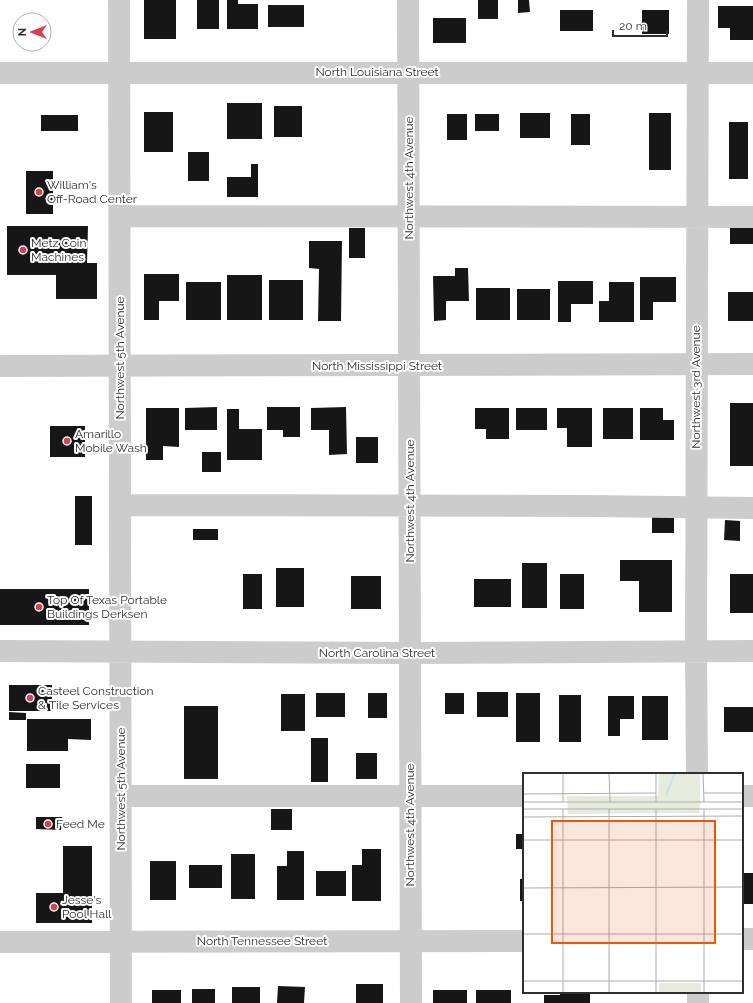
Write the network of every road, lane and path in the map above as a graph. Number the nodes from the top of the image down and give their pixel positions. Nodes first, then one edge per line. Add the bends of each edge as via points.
1 (119, 0) edge
2 (408, 0) edge
3 (698, 0) edge
4 (120, 72) junction
5 (409, 72) junction
6 (0, 73) edge
7 (698, 73) junction
8 (753, 73) edge
9 (120, 216) junction
10 (410, 216) junction
11 (697, 217) junction
12 (753, 217) edge
13 (696, 364) junction
14 (753, 364) edge
15 (0, 366) edge
16 (120, 366) junction
17 (410, 366) junction
18 (120, 505) junction
19 (410, 507) junction
20 (696, 508) junction
21 (753, 508) edge
22 (0, 651) edge
23 (120, 651) junction
24 (696, 651) junction
25 (753, 651) edge
26 (410, 653) junction
27 (697, 773) edge
28 (120, 796) junction
29 (410, 796) junction
30 (523, 796) edge
31 (120, 941) junction
32 (523, 941) edge
33 (0, 942) edge
34 (410, 942) junction
35 (120, 1003) edge
36 (411, 1003) edge

1 - 4 street, Northwest 5th Avenue
2 - 5 street, Northwest 4th Avenue
3 - 7 street, Northwest 3rd Avenue
4 - 5 street, North Louisiana Street
4 - 6 street, North Louisiana Street
4 - 9 street, Northwest 5th Avenue
5 - 7 street, North Louisiana Street
5 - 10 street, Northwest 4th Avenue
7 - 8 street, North Louisiana Street
7 - 11 street, Northwest 3rd Avenue
9 - 10 street
9 - 16 street, Northwest 5th Avenue
10 - 11 street
10 - 17 street, Northwest 4th Avenue
11 - 12 street
11 - 13 street, Northwest 3rd Avenue
13 - 14 street, North Mississippi Street
13 - 17 street, North Mississippi Street
13 - 20 street, Northwest 3rd Avenue
15 - 16 street, North Mississippi Street
16 - 17 street, North Mississippi Street
16 - 18 street, Northwest 5th Avenue
17 - 19 street, Northwest 4th Avenue
18 - 19 street
18 - 23 street, Northwest 5th Avenue
19 - 20 street
19 - 26 street, Northwest 4th Avenue
20 - 21 street
20 - 24 street, Northwest 3rd Avenue
22 - 23 street, North Carolina Street
23 - 26 street, North Carolina Street
23 - 28 street, Northwest 5th Avenue
24 - 25 street, North Carolina Street
24 - 26 street, North Carolina Street
24 - 27 street, Northwest 3rd Avenue
26 - 29 street, Northwest 4th Avenue
28 - 29 street
28 - 31 street, Northwest 5th Avenue
29 - 30 street
29 - 34 street, Northwest 4th Avenue
31 - 33 street, North Tennessee Street
31 - 34 street, North Tennessee Street
31 - 35 street, Northwest 5th Avenue
32 - 34 street, North Tennessee Street
34 - 36 street, Northwest 4th Avenue

